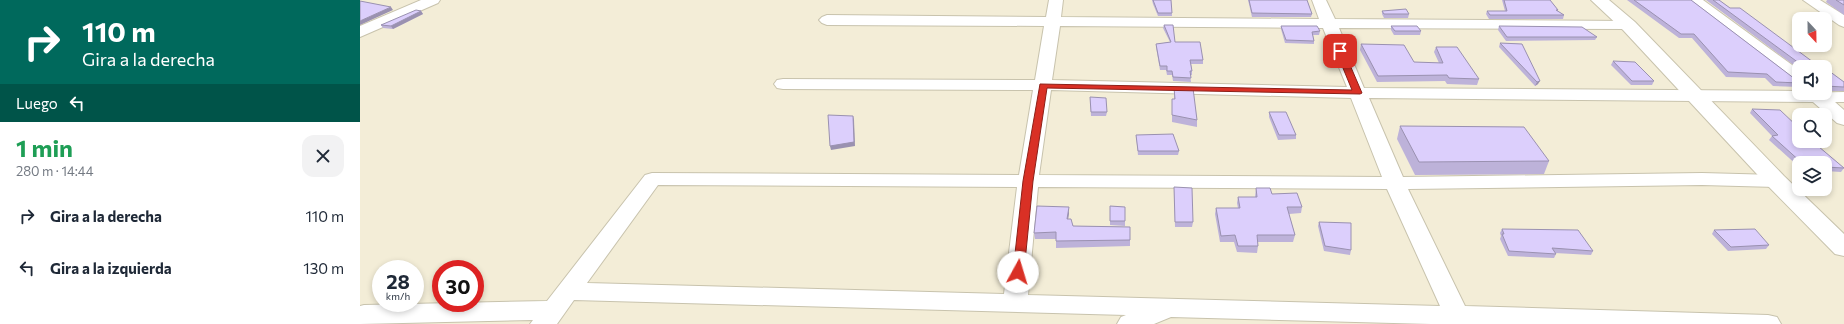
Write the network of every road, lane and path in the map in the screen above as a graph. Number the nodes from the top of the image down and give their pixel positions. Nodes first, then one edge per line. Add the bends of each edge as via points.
1 (433, 0) edge
2 (1056, 0) edge
3 (1319, 0) edge
4 (1599, 0) edge
5 (1694, 0) edge
6 (1810, 0) edge
7 (827, 20) dead end
8 (1052, 21) junction
9 (1844, 22) edge
10 (1329, 23) junction
11 (1628, 26) junction
12 (360, 32) edge
13 (1792, 73) edge
14 (784, 84) dead end
15 (1043, 85) junction
16 (1358, 93) junction
17 (1695, 96) junction
18 (1792, 96) edge
19 (1832, 96) edge
20 (1844, 97) edge
21 (1825, 100) edge
22 (1844, 119) edge
23 (1028, 181) junction
24 (1776, 181) junction
25 (1395, 184) junction
26 (1844, 248) edge
27 (568, 291) junction
28 (1015, 302) junction
29 (1168, 307) junction
30 (548, 317) edge
31 (360, 318) edge
32 (1459, 320) edge
33 (1130, 324) edge
34 (1768, 324) edge

1 - 12 street
2 - 8 street
3 - 10 street
4 - 11 street
5 - 13 street
6 - 9 street
7 - 8 street
8 - 10 street
8 - 15 street
10 - 11 street
10 - 16 street
11 - 17 street
14 - 15 street
15 - 16 street
15 - 23 street
16 - 17 street
16 - 25 street
17 - 18 street
17 - 24 street
19 - 20 street
21 - 22 street
23 - 25 street
23 - 27 street via 652,179
23 - 28 street
24 - 25 street via 1702,179
24 - 26 street
25 - 32 street
27 - 28 street
27 - 30 street
28 - 29 street
29 - 32 street
29 - 33 street
30 - 31 street via 364,314
32 - 34 street

